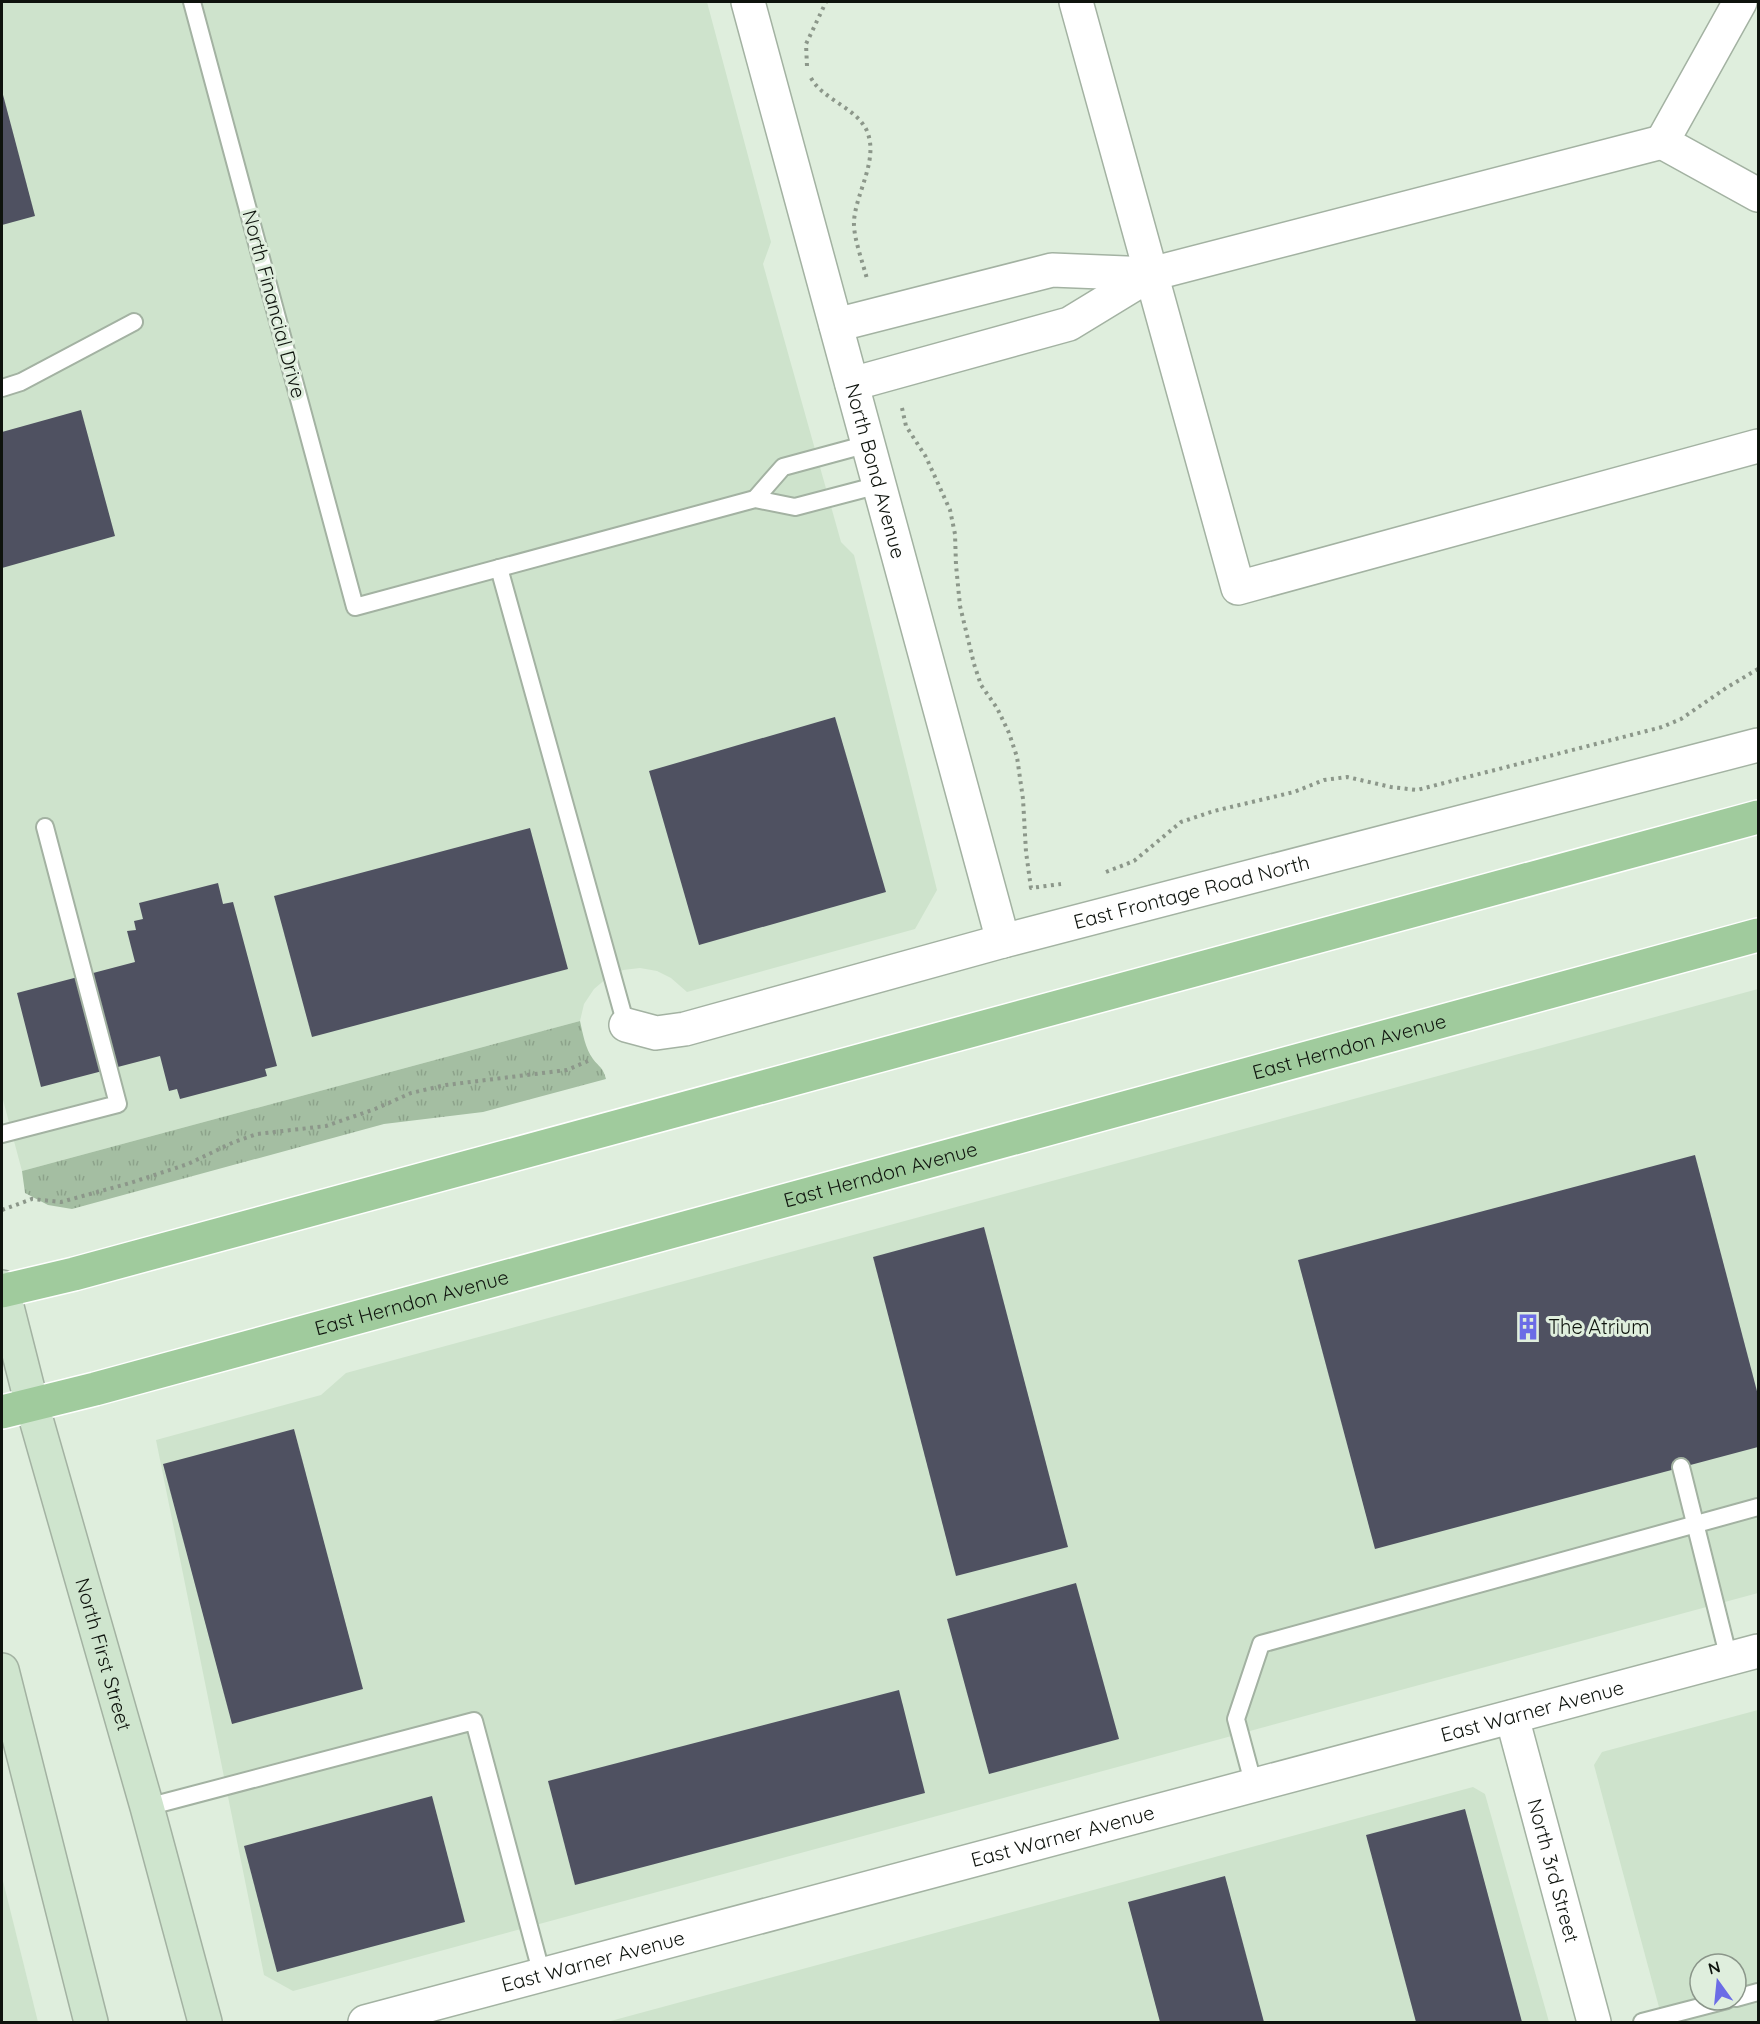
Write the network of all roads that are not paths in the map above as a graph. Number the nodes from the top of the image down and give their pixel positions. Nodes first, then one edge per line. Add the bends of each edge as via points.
1 (192, 2) edge
2 (748, 2) edge
3 (1077, 2) edge
4 (1740, 2) edge
5 (1662, 142) junction
6 (1758, 195) edge
7 (1151, 274) junction
8 (134, 322) dead end
9 (836, 326) junction
10 (852, 384) junction
11 (2, 388) edge
12 (868, 444) junction
13 (1758, 446) edge
14 (879, 485) junction
15 (755, 500) junction
16 (499, 568) junction
17 (1758, 745) edge
18 (1758, 817) edge
19 (45, 827) dead end
20 (1758, 935) edge
21 (1003, 941) junction
22 (626, 1025) joint
23 (2, 1134) edge
24 (2, 1289) edge
25 (17, 1408) edge
26 (1681, 1467) dead end
27 (1758, 1507) edge
28 (1696, 1524) junction
29 (1744, 1655) edge
30 (2, 1670) edge
31 (1512, 1717) junction
32 (7, 1719) edge
33 (1254, 1786) junction
34 (147, 1807) junction
35 (542, 1975) junction
36 (1688, 2010) edge
37 (91, 2022) edge
38 (205, 2022) edge
39 (365, 2022) edge
40 (1594, 2022) edge
41 (1642, 2022) edge

1 - 16 lane, North Financial Drive via 355,607
2 - 9 street, North Bond Avenue
3 - 7 street
4 - 5 street
5 - 6 street
5 - 7 street
7 - 9 street via 1052,270
7 - 10 street via 1069,324
7 - 13 street via 1238,588
8 - 11 lane via 21,382
9 - 10 street, North Bond Avenue
10 - 12 street, North Bond Avenue
12 - 14 street, North Bond Avenue
12 - 15 lane via 783,466
14 - 15 lane via 795,507
14 - 21 street, North Bond Avenue
15 - 16 lane
16 - 22 lane
17 - 21 street, East Frontage Road North
18 - 24 main road via 97,1268
19 - 23 lane via 118,1104
20 - 25 main road, East Herndon Avenue
21 - 22 street, East Frontage Road North via 685,1029 656,1033
24 - 25 main road, North First Street
25 - 34 main road, North First Street
26 - 28 lane
27 - 28 lane
28 - 29 lane
28 - 33 lane via 1261,1644 1236,1719
29 - 31 street, East Warner Avenue
30 - 32 main road
31 - 33 street, East Warner Avenue
31 - 40 street, North 3rd Street
32 - 37 main road
33 - 35 street, East Warner Avenue
34 - 35 lane via 474,1720
34 - 38 main road, North First Street
35 - 39 street, East Warner Avenue
36 - 41 lane

